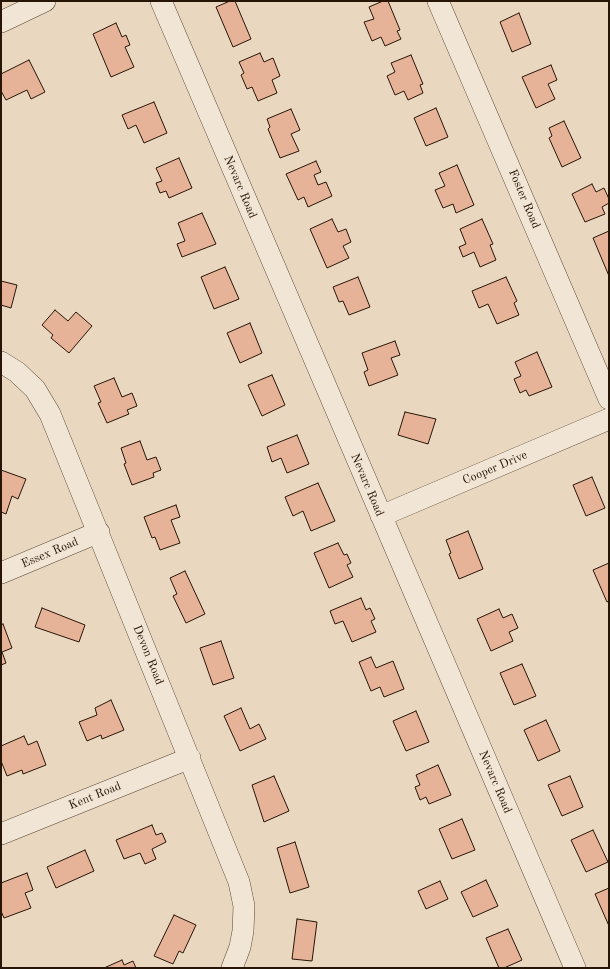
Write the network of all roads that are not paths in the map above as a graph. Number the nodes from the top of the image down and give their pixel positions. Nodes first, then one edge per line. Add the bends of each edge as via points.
1 (45, 1) edge
2 (161, 1) edge
3 (438, 1) edge
4 (1, 22) edge
5 (1, 362) edge
6 (609, 398) edge
7 (609, 419) edge
8 (381, 516) junction
9 (99, 532) junction
10 (1, 573) edge
11 (190, 758) junction
12 (1, 834) edge
13 (232, 968) edge
14 (575, 968) edge

1 - 4 street
2 - 8 street, Nevarc Road
3 - 6 street, Foster Road
5 - 9 street, Devon Road via 17,372 35,389 44,402
7 - 8 street, Cooper Drive
8 - 14 street, Nevarc Road
9 - 10 street, Essex Road
9 - 11 street, Devon Road
11 - 12 street, Kent Road
11 - 13 street, Devon Road via 240,888 244,906 240,947

